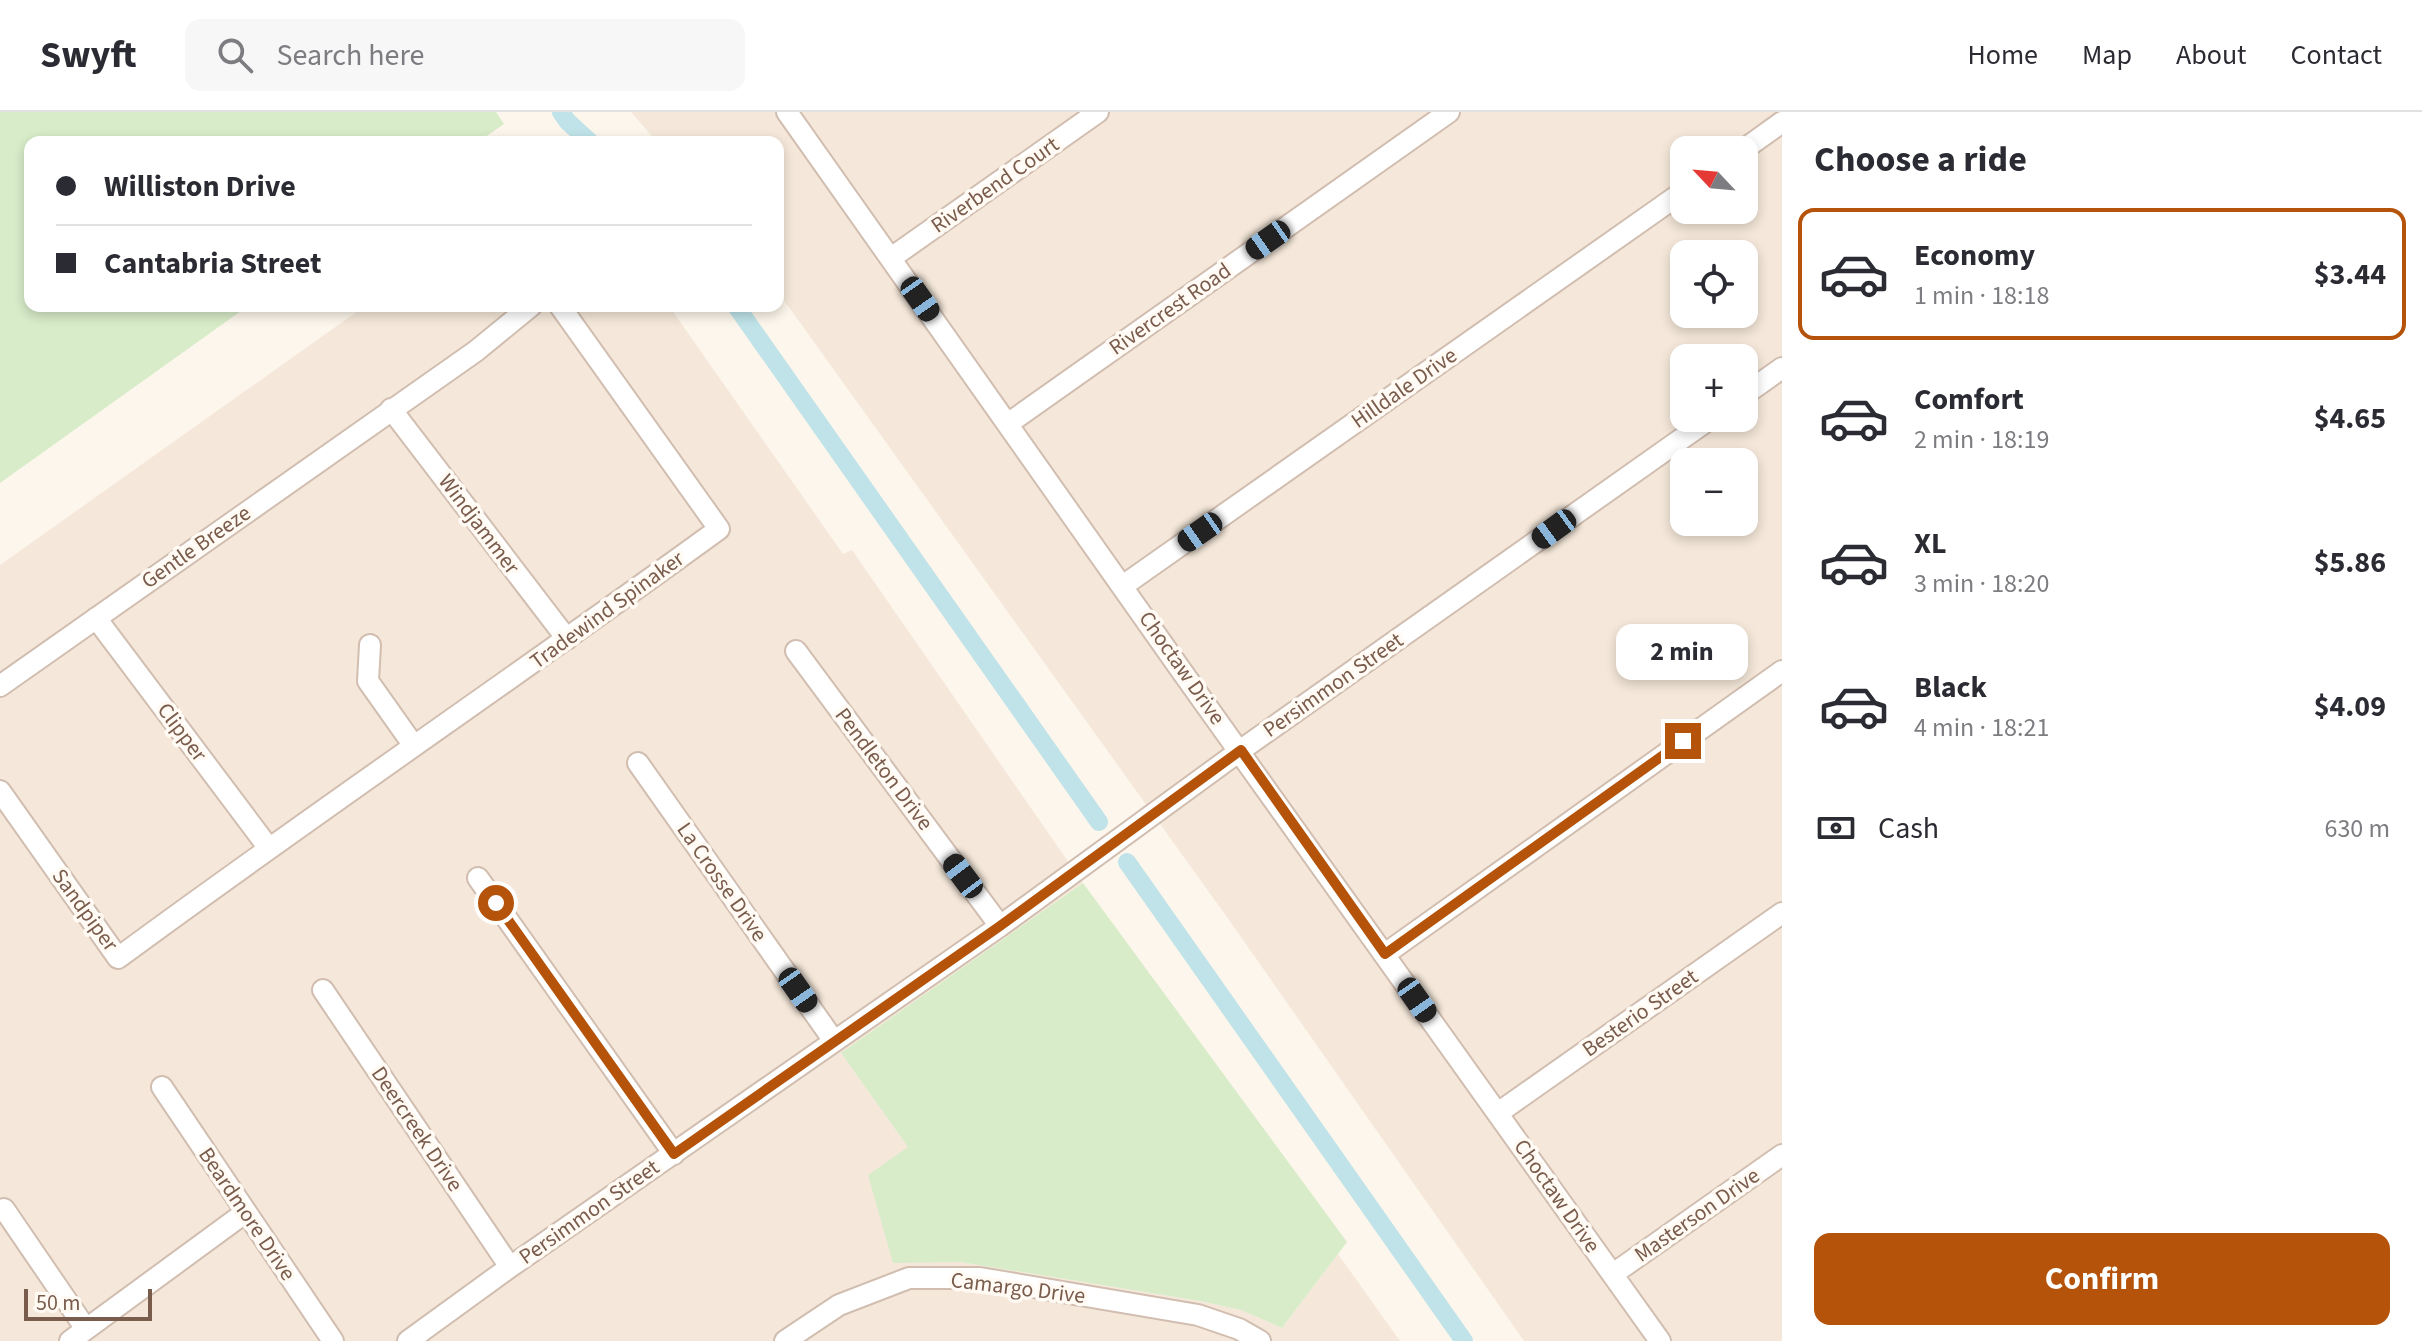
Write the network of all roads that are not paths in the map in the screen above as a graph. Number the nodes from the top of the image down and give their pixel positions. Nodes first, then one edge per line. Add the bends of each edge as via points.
1 (787, 112) edge
2 (1098, 112) edge
3 (1449, 112) edge
4 (1782, 122) edge
5 (1758, 139) edge
6 (1670, 201) edge
7 (891, 258) junction
8 (524, 312) edge
9 (564, 312) edge
10 (1782, 368) edge
11 (1758, 385) edge
12 (391, 409) junction
13 (1009, 423) junction
14 (1691, 432) edge
15 (1124, 585) junction
16 (96, 618) junction
17 (567, 639) junction
18 (370, 645) dead end
19 (796, 651) dead end
20 (1782, 671) edge
21 (0, 686) edge
22 (414, 746) junction
23 (1241, 750) junction
24 (638, 763) dead end
25 (0, 791) edge
26 (268, 847) junction
27 (478, 878) dead end
28 (1782, 913) edge
29 (1000, 926) junction
30 (1385, 954) junction
31 (323, 990) dead end
32 (834, 1041) junction
33 (162, 1087) dead end
34 (1498, 1113) junction
35 (674, 1154) junction
36 (1782, 1155) edge
37 (4, 1209) dead end
38 (246, 1212) junction
39 (510, 1267) junction
40 (1613, 1274) junction
41 (78, 1335) edge
42 (333, 1341) edge
43 (408, 1341) edge
44 (785, 1341) edge
45 (1260, 1341) edge
46 (1660, 1341) edge

1 - 7 street, Choctaw Drive
2 - 7 street, Riverbend Court
3 - 13 street, Rivercrest Road
4 - 5 street
6 - 15 street, Hilldale Drive
7 - 13 street, Choctaw Drive
8 - 12 street
9 - 17 street, Tradewind Spinaker via 719,529
10 - 11 street
12 - 16 street, Gentle Breeze
12 - 17 street, Windjammer
13 - 15 street, Choctaw Drive
14 - 23 street, Persimmon Street
15 - 23 street, Choctaw Drive
16 - 21 street, Gentle Breeze
16 - 26 street, Clipper
17 - 22 street, Tradewind Spinaker
18 - 22 street via 368,681
19 - 29 street, Pendleton Drive
20 - 30 street
22 - 26 street, Tradewind Spinaker
23 - 29 street, Persimmon Street
23 - 30 street, Choctaw Drive
24 - 32 street, La Crosse Drive
25 - 26 street, Sandpiper via 118,958
27 - 35 street
28 - 34 street, Besterio Street
29 - 32 street, Persimmon Street
30 - 34 street, Choctaw Drive
31 - 39 street, Deercreek Drive
32 - 35 street, Persimmon Street
33 - 38 street, Beardmore Drive
34 - 40 street, Choctaw Drive
35 - 39 street, Persimmon Street
36 - 40 street, Masterson Drive
37 - 41 street
38 - 41 street
38 - 42 street, Beardmore Drive
39 - 43 street, Persimmon Street
40 - 46 street, Choctaw Drive
44 - 45 street, Camargo Drive via 839,1305 909,1278 980,1278 1198,1315

